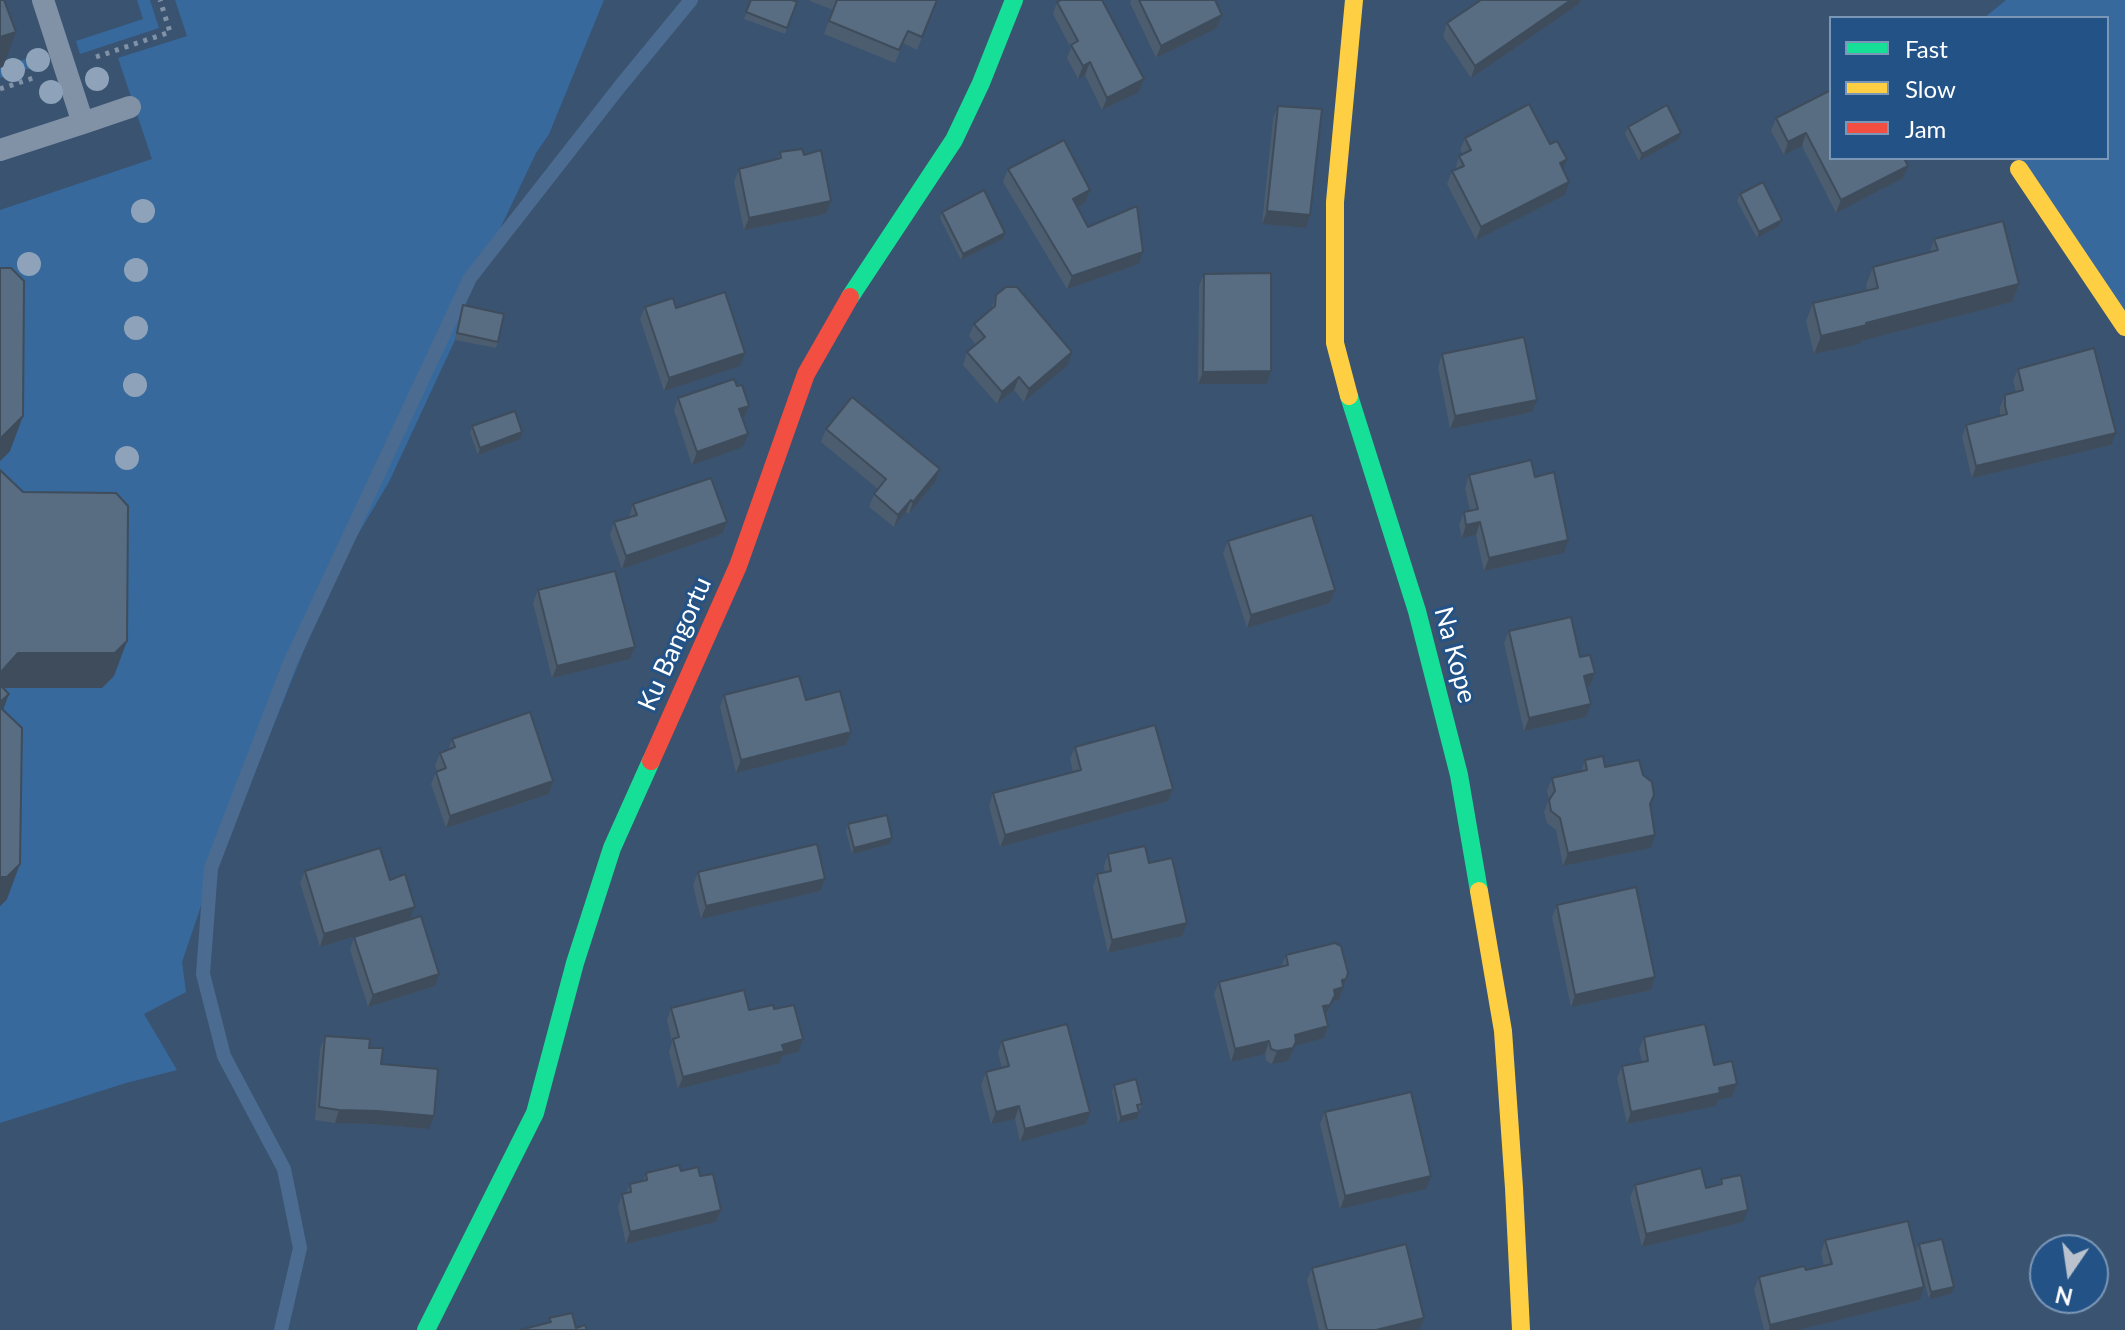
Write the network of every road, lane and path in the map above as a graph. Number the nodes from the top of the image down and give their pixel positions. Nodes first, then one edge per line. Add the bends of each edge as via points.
1 (43, 0) edge
2 (160, 0) edge
3 (1014, 0) edge
4 (1354, 0) edge
5 (97, 56) dead end
6 (130, 107) dead end
7 (83, 123) junction
8 (0, 150) edge
9 (2019, 169) dead end
10 (2125, 327) edge
11 (426, 1330) edge
12 (1521, 1330) edge

1 - 7 lane
2 - 5 path via 170,32
3 - 11 street, Ku Bangortu via 954,140 837,317 806,374 738,566 612,848 535,1113
4 - 12 street, Na Kope via 1335,202 1335,343 1417,611 1459,775 1503,1031
6 - 7 lane
7 - 8 lane
9 - 10 street

